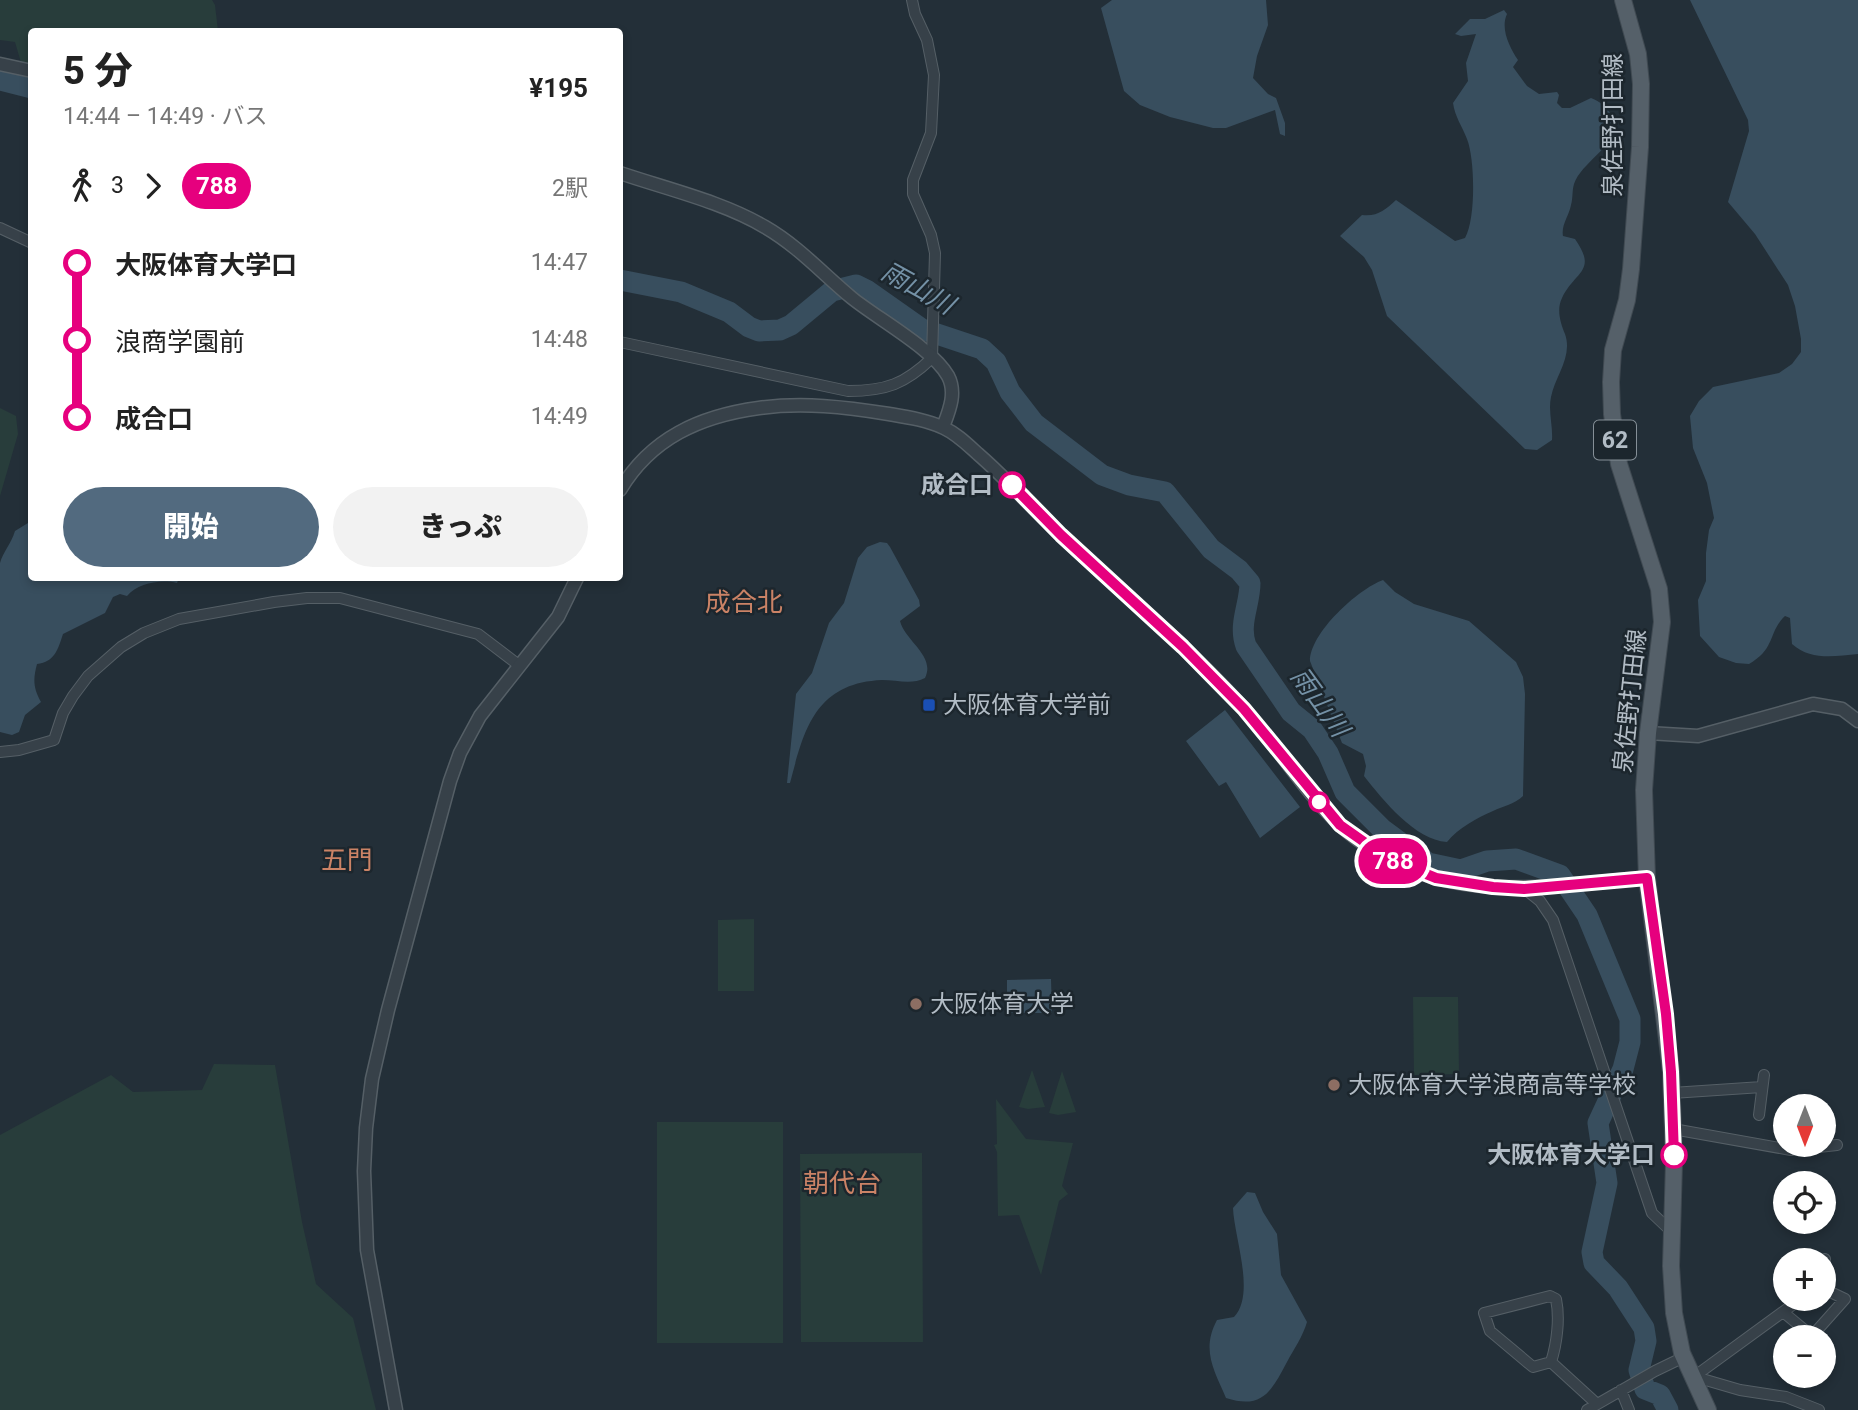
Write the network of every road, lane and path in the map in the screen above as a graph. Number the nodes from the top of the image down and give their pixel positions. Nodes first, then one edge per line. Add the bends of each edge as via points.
1 (912, 0) edge
2 (1623, 0) edge
3 (0, 64) edge
4 (28, 70) edge
5 (623, 174) edge
6 (0, 228) edge
7 (28, 241) edge
8 (623, 343) edge
9 (932, 358) junction
10 (943, 427) junction
11 (623, 485) edge
12 (576, 581) edge
13 (520, 666) junction
14 (1858, 721) edge
15 (1647, 733) junction
16 (0, 752) edge
17 (1647, 878) junction
18 (1524, 889) junction
19 (1764, 1075) dead end
20 (1762, 1087) junction
21 (1672, 1093) junction
22 (1759, 1115) dead end
23 (1673, 1129) junction
24 (1837, 1145) dead end
25 (1672, 1232) junction
26 (1836, 1295) edge
27 (1836, 1310) edge
28 (1835, 1311) edge
29 (1783, 1312) joint
30 (1684, 1357) junction
31 (1551, 1362) junction
32 (1694, 1376) junction
33 (1625, 1387) junction
34 (1592, 1407) edge
35 (396, 1410) edge
36 (1629, 1410) edge
37 (1708, 1410) edge
38 (1819, 1410) edge

1 - 9 street via 934,75 931,133 913,180 935,253
2 - 15 main road, 泉佐野打田線 / 62 via 1638,54 1640,147 1631,269 1613,350 1612,414 1619,464 1659,589 1662,622
3 - 4 street
5 - 9 street via 765,227
6 - 7 street
8 - 9 street via 848,391 889,387 913,376
9 - 10 street via 951,385
10 - 11 street via 816,404 732,412 681,431 652,449
10 - 18 street via 995,469 1183,647 1244,709 1340,825 1387,858 1436,878
12 - 13 street via 558,617
13 - 16 street via 478,634 340,598 274,602 179,619 144,633 88,676 63,713 54,740
13 - 35 street via 480,716 460,753 372,1079 363,1171 365,1224
14 - 15 street via 1842,709 1813,705 1698,736
15 - 17 main road, 泉佐野打田線 / 62
17 - 18 street
17 - 21 main road, 泉佐野打田線 / 62
18 - 25 street via 1553,919 1653,1213
19 - 20 street
20 - 21 street
20 - 22 street
21 - 23 main road, 泉佐野打田線 / 62
23 - 24 street via 1791,1150
23 - 25 main road, 泉佐野打田線 / 62
25 - 30 main road, 泉佐野打田線 / 62 via 1674,1313
26 - 27 street via 1845,1300
28 - 29 street via 1812,1335
29 - 32 street
30 - 32 main road, 泉佐野打田線 / 62
30 - 33 street
31 - 31 street via 1533,1367 1490,1331 1484,1313 1550,1296 1556,1299
31 - 34 street
32 - 37 main road, 泉佐野打田線 / 62
32 - 38 street via 1786,1397
33 - 34 street
33 - 36 street

